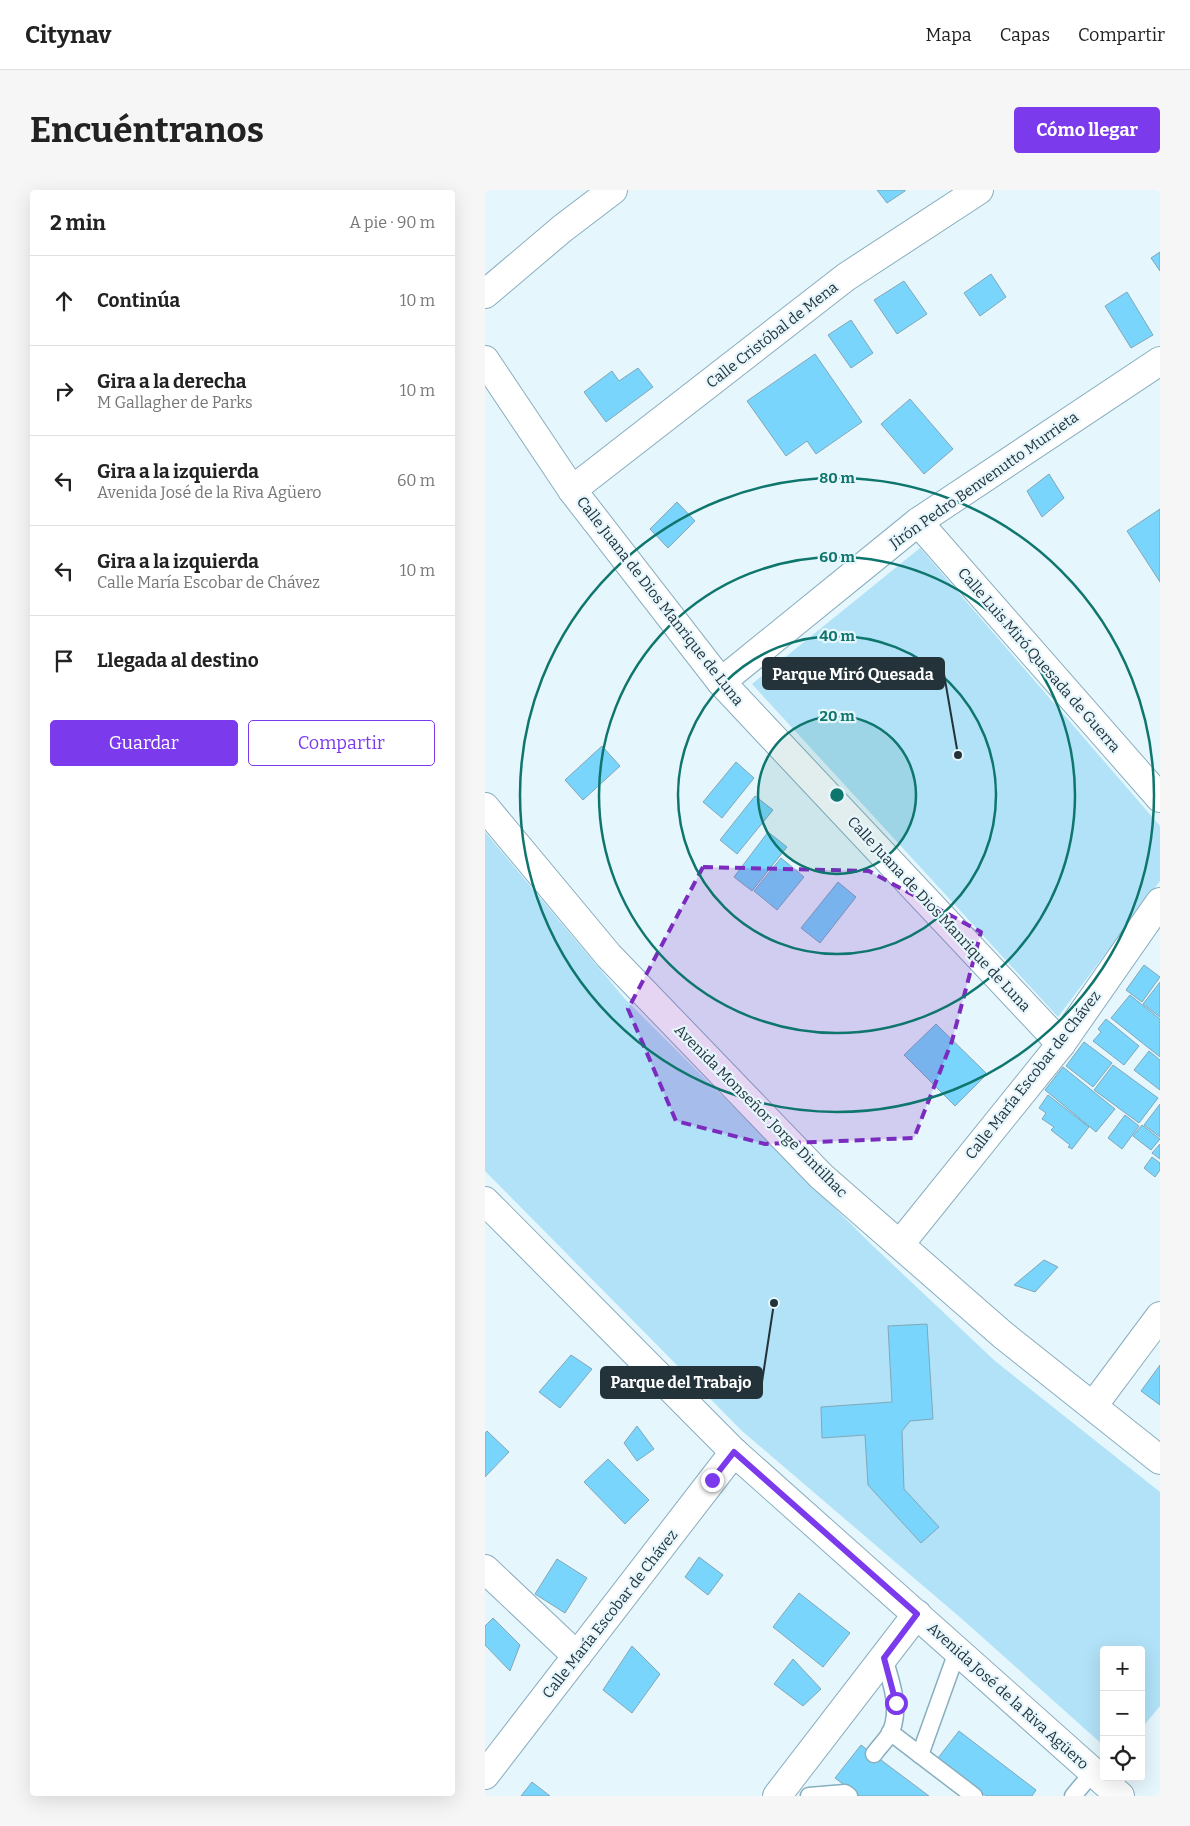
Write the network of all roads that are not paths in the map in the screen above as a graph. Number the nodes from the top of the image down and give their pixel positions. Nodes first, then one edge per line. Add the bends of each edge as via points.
1 (613, 190) edge
2 (979, 190) edge
3 (485, 294) edge
4 (485, 360) edge
5 (1159, 364) edge
6 (572, 490) junction
7 (918, 522) junction
8 (721, 682) junction
9 (1160, 798) edge
10 (485, 808) edge
11 (1160, 902) edge
12 (1061, 1044) junction
13 (485, 1201) edge
14 (900, 1244) junction
15 (1160, 1316) edge
16 (1093, 1406) junction
17 (734, 1452) junction
18 (1160, 1460) edge
19 (485, 1569) edge
20 (917, 1614) junction
21 (958, 1650) junction
22 (577, 1656) junction
23 (884, 1658) junction
24 (890, 1732) junction
25 (874, 1754) dead end
26 (920, 1755) junction
27 (1093, 1772) junction
28 (485, 1775) edge
29 (847, 1792) edge
30 (777, 1796) edge
31 (809, 1796) edge
32 (974, 1796) edge
33 (1073, 1796) edge
34 (1120, 1796) edge

1 - 3 street
2 - 6 street, Calle Cristóbal de Mena via 846,277
4 - 6 street, Calle Juana de Dios Manrique de Luna
5 - 7 street, Jirón Pedro Benvenutto Murrieta
6 - 8 street, Calle Juana de Dios Manrique de Luna
7 - 8 street, Jirón Pedro Benvenutto Murrieta
7 - 9 street, Calle Luis Miró Quesada de Guerra
8 - 12 street, Calle Juana de Dios Manrique de Luna
10 - 14 street, Avenida Monseñor Jorge Dintilhac via 616,963 821,1176
11 - 12 street, Calle María Escobar de Chávez
12 - 14 street, Calle María Escobar de Chávez
13 - 17 street, Avenida José de la Riva Agüero
14 - 16 street, Avenida Monseñor Jorge Dintilhac via 1003,1335
15 - 16 street
16 - 18 street, Avenida Monseñor Jorge Dintilhac
17 - 20 street, Avenida José de la Riva Agüero
17 - 22 street, Calle María Escobar de Chávez
19 - 22 street
20 - 21 street, Avenida José de la Riva Agüero
20 - 23 street
21 - 26 lane
21 - 27 street, Avenida José de la Riva Agüero
22 - 28 street, Calle María Escobar de Chávez
23 - 24 lane via 896,1703
23 - 30 street
24 - 25 lane
24 - 26 lane
26 - 32 lane
27 - 33 lane
27 - 34 street, Avenida José de la Riva Agüero
29 - 31 lane

